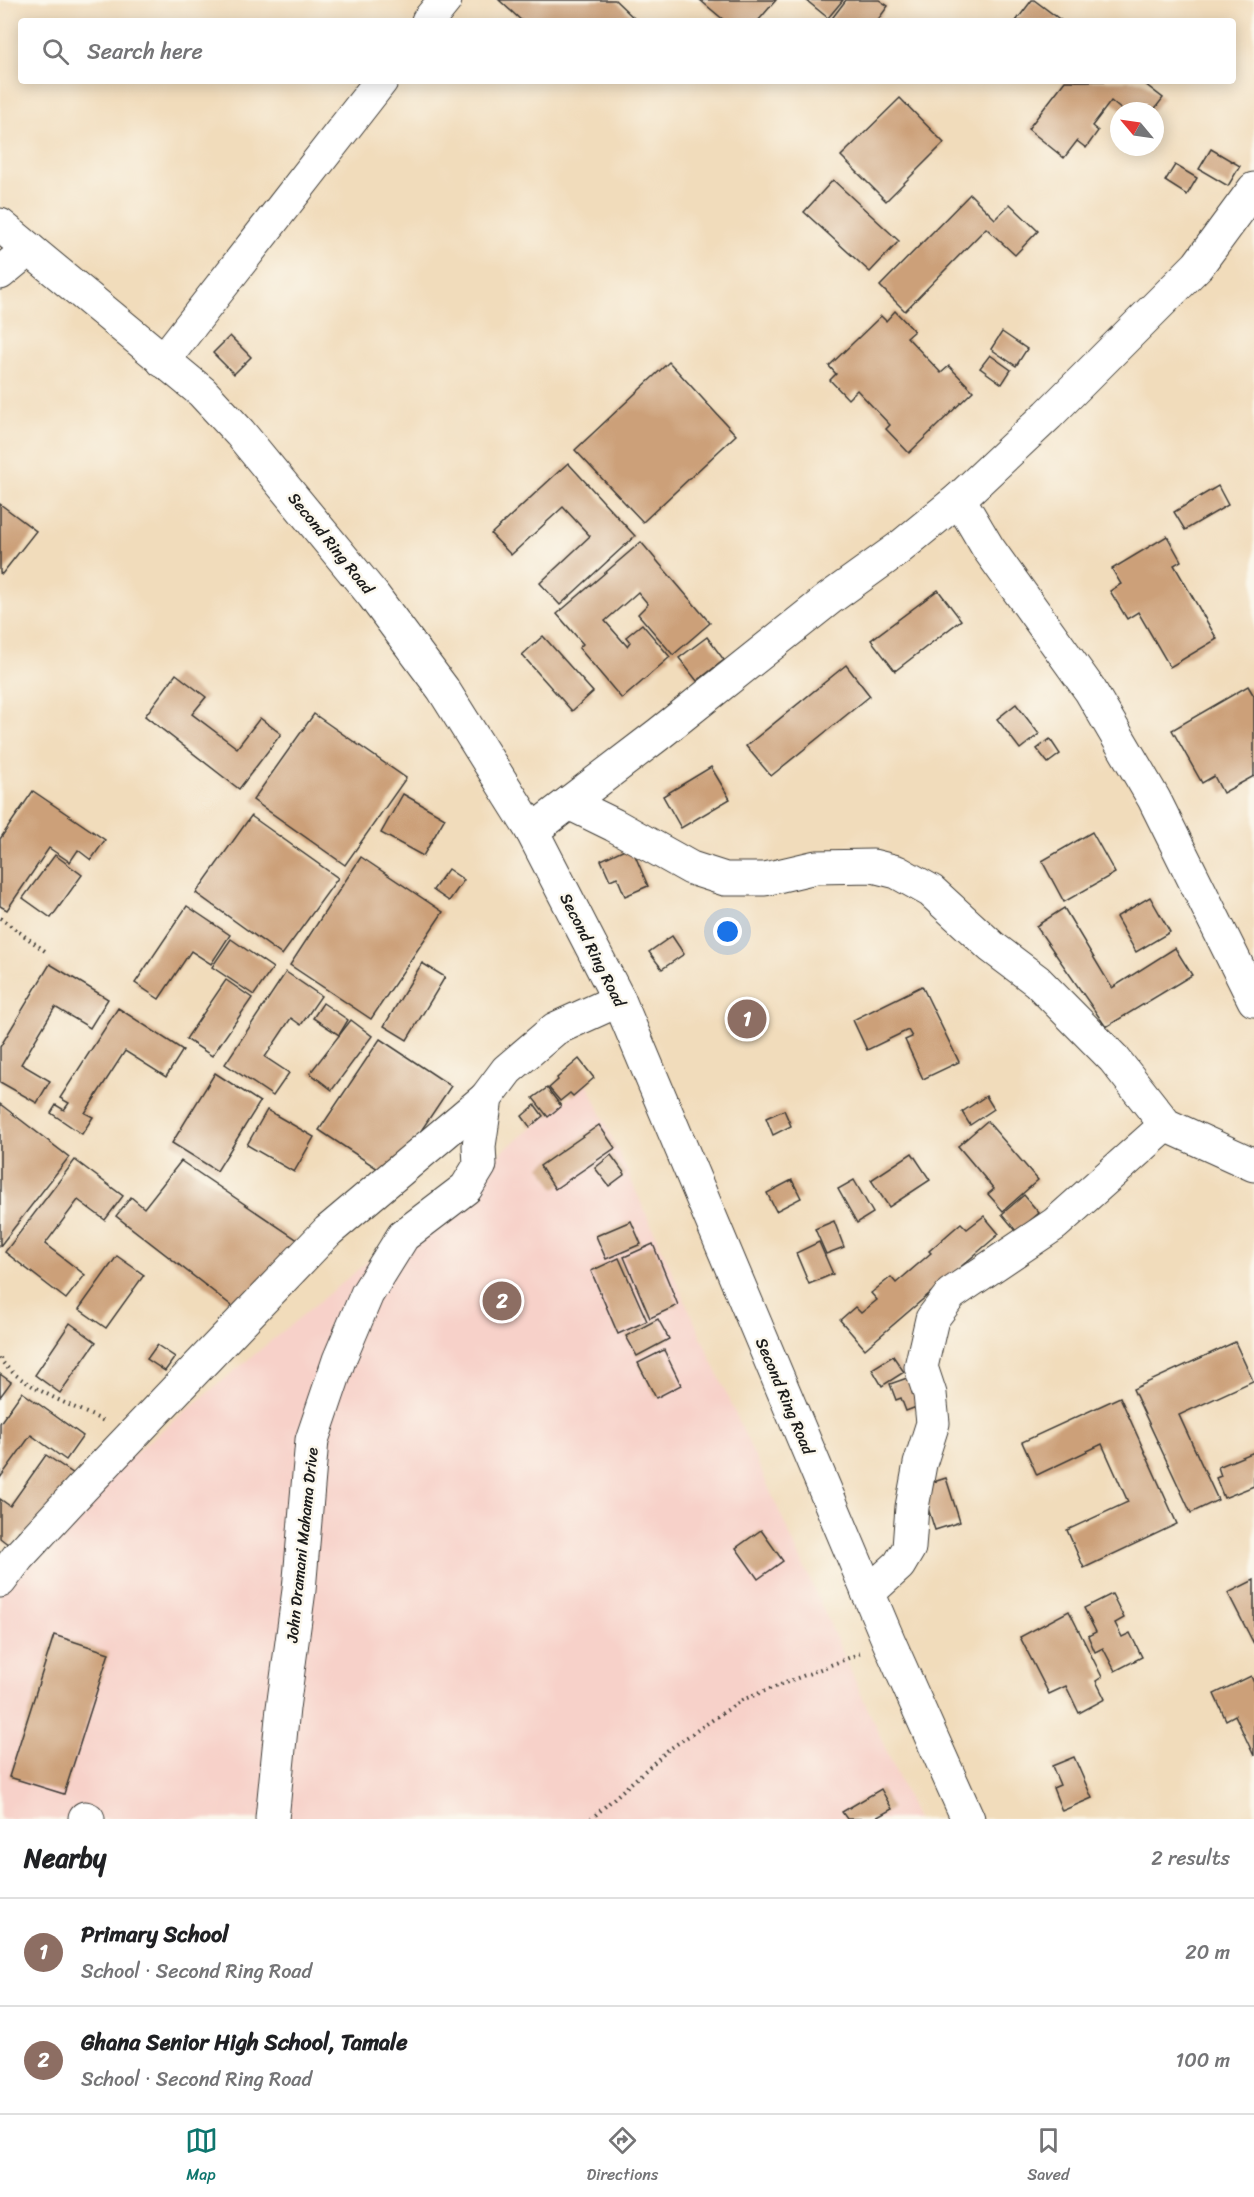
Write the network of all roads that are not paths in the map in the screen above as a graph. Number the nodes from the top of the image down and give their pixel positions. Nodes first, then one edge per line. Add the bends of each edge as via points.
1 (445, 0) edge
2 (430, 18) edge
3 (379, 84) edge
4 (1254, 189) edge
5 (0, 225) edge
6 (29, 249) junction
7 (0, 273) edge
8 (163, 361) junction
9 (959, 499) junction
10 (568, 803) junction
11 (532, 831) junction
12 (619, 1000) junction
13 (1254, 1000) edge
14 (486, 1098) junction
15 (1166, 1125) junction
16 (1254, 1165) edge
17 (0, 1581) edge
18 (868, 1593) junction
19 (272, 1819) edge
20 (968, 1819) edge

1 - 2 street
3 - 8 street
4 - 9 street via 1198,265
5 - 6 street, Second Ring Road
6 - 7 street
6 - 8 street, Second Ring Road
8 - 11 street, Second Ring Road via 202,392 240,433 373,595 443,689
9 - 10 street
9 - 13 street via 988,548 1090,690 1149,789
10 - 11 street
10 - 15 street via 691,868 725,879 765,879 816,867 873,866 897,872 931,891 992,947 1037,981 1114,1059
11 - 12 street, Second Ring Road
12 - 14 street, John Dramani Mahama Drive via 555,1029 507,1070
12 - 18 street, Second Ring Road
14 - 17 street via 328,1231 132,1434
14 - 19 street, John Dramani Mahama Drive via 480,1165 466,1188 403,1236 367,1294 312,1440
15 - 16 street
15 - 18 street via 1055,1224 951,1294 932,1319 921,1367 930,1394 933,1423 920,1464 909,1548 899,1565
18 - 20 street, Second Ring Road

